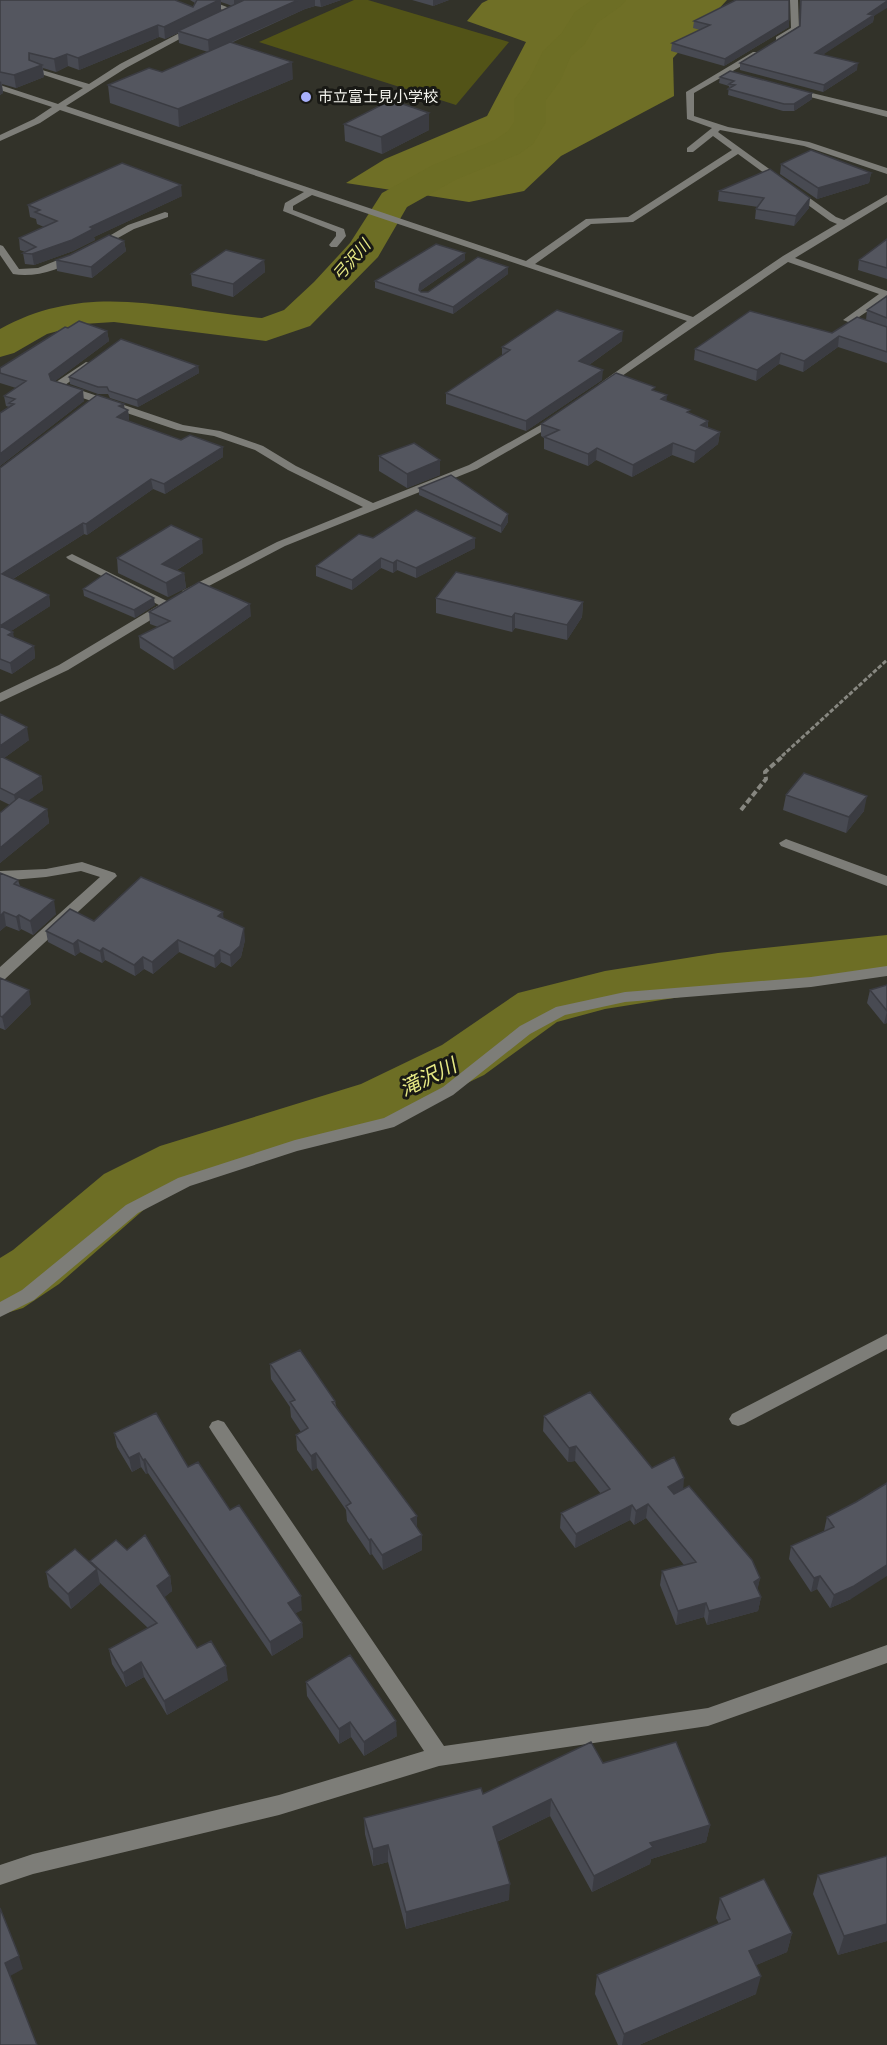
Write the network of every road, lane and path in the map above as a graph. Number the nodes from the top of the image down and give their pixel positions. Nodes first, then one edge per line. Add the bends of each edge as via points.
1 (202, 0) edge
2 (222, 0) edge
3 (794, 0) edge
4 (214, 5) junction
5 (244, 8) edge
6 (233, 11) junction
7 (216, 18) edge
8 (206, 23) edge
9 (35, 69) edge
10 (727, 72) junction
11 (739, 75) edge
12 (0, 87) edge
13 (89, 87) junction
14 (784, 87) edge
15 (59, 106) junction
16 (887, 114) edge
17 (715, 130) junction
18 (0, 138) edge
19 (690, 150) dead end
20 (737, 151) junction
21 (887, 171) edge
22 (312, 191) junction
23 (887, 198) edge
24 (165, 215) dead end
25 (844, 223) junction
26 (334, 245) dead end
27 (0, 248) edge
28 (487, 251) junction
29 (478, 257) edge
30 (786, 258) junction
31 (528, 264) junction
32 (886, 294) edge
33 (693, 320) junction
34 (887, 334) edge
35 (94, 359) edge
36 (594, 392) edge
37 (568, 412) edge
38 (372, 507) junction
39 (72, 557) dead end
40 (167, 604) junction
41 (887, 660) edge
42 (0, 698) edge
43 (741, 810) dead end
44 (786, 843) dead end
45 (0, 876) edge
46 (887, 881) edge
47 (887, 971) edge
48 (0, 975) edge
49 (0, 1310) edge
50 (887, 1341) edge
51 (738, 1419) dead end
52 (218, 1427) dead end
53 (887, 1654) edge
54 (439, 1756) junction
55 (0, 1875) edge

1 - 4 street
2 - 4 street
3 - 10 street via 795,29
4 - 6 street
5 - 6 street
6 - 7 street
8 - 13 street
9 - 13 street
10 - 11 street
10 - 17 street via 690,92 690,117
12 - 15 street
13 - 15 street
14 - 16 street
15 - 18 street
15 - 22 street
17 - 19 street
17 - 20 street
17 - 21 street via 795,141
20 - 25 street
20 - 31 street via 630,220 589,221
22 - 26 street via 288,205 288,211 341,231
22 - 28 street
23 - 25 street
24 - 27 street via 131,227 48,269 16,272
25 - 30 street
28 - 29 street
28 - 31 street
30 - 32 street
30 - 33 street
31 - 33 street
32 - 34 street via 848,320
33 - 36 street
35 - 38 street via 57,386 181,428 216,433 259,448
37 - 38 street via 473,467
38 - 40 street via 281,544
39 - 40 street
40 - 42 street via 82,658
41 - 43 path via 765,772 766,779
44 - 46 street
45 - 48 street via 82,866 110,876
47 - 49 street via 811,982 625,997 561,1011 525,1030 448,1090 388,1123 295,1146 184,1182 132,1209 28,1295
50 - 51 street
52 - 54 street
53 - 54 street via 708,1717
54 - 55 street via 279,1805

